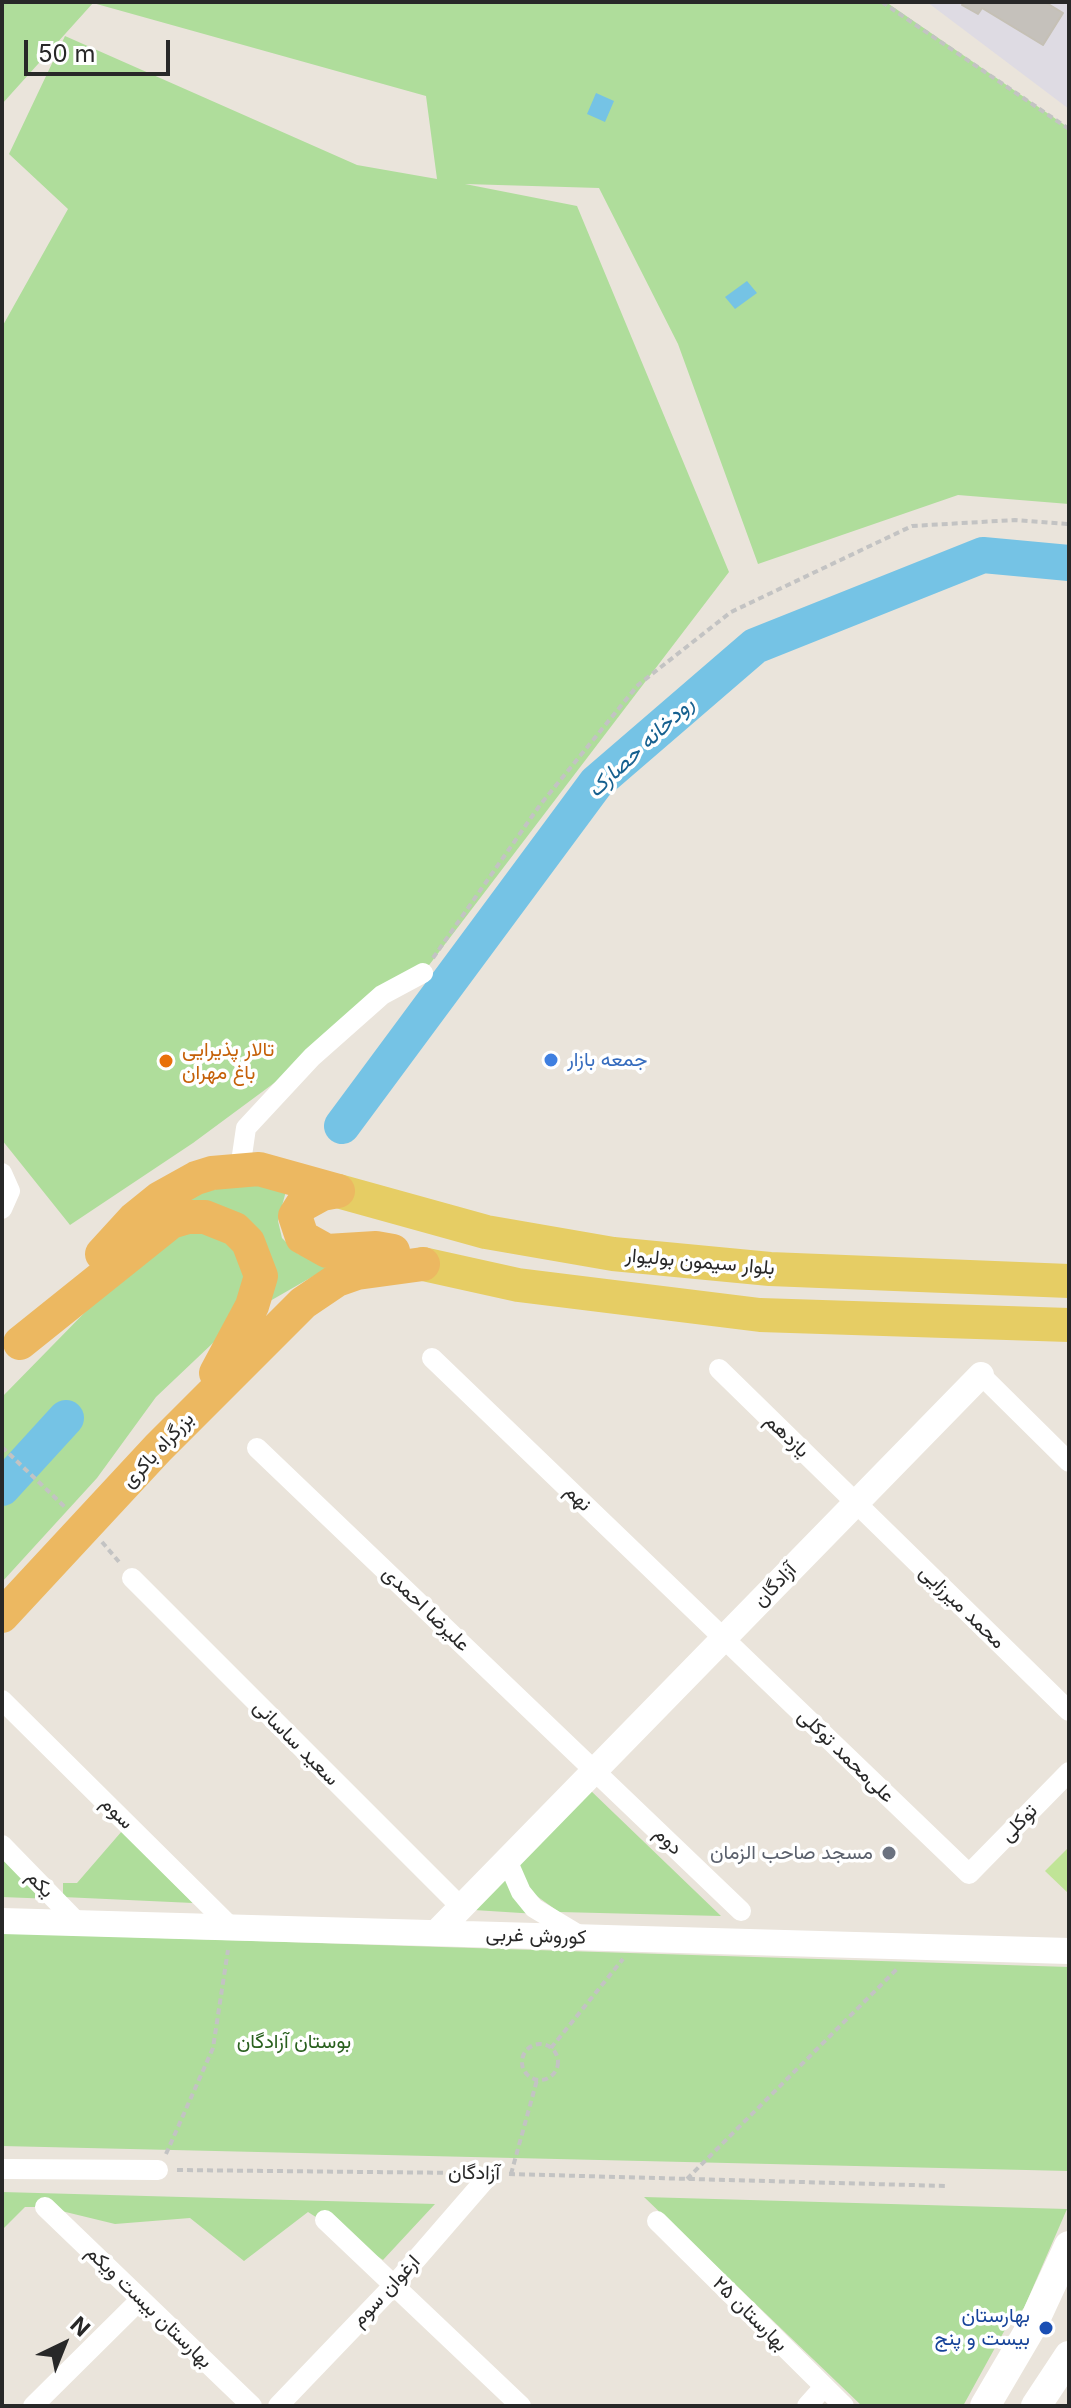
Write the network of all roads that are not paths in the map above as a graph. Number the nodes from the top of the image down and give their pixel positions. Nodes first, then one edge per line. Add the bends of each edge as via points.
1 (423, 973) road end
2 (240, 1169) junction
3 (338, 1191) junction
4 (423, 1264) junction
5 (1069, 1281) edge
6 (1069, 1325) edge
7 (11, 1353) edge
8 (432, 1358) dead end
9 (719, 1369) dead end
10 (981, 1375) joint
11 (200, 1405) junction
12 (257, 1448) dead end
13 (1069, 1462) edge
14 (856, 1503) junction
15 (132, 1578) dead end
16 (2, 1616) edge
17 (723, 1638) junction
18 (2, 1700) edge
19 (1069, 1711) edge
20 (595, 1770) junction
21 (1069, 1772) edge
22 (2, 1845) edge
23 (507, 1860) junction
24 (969, 1874) joint
25 (461, 1907) junction
26 (741, 1911) dead end
27 (2, 1921) edge
28 (78, 1923) junction
29 (231, 1927) junction
30 (436, 1933) junction
31 (582, 1937) junction
32 (1069, 1951) edge
33 (2, 2169) edge
34 (158, 2170) road end
35 (501, 2174) road end
36 (45, 2207) dead end
37 (325, 2220) dead end
38 (657, 2221) dead end
39 (1069, 2246) edge
40 (394, 2285) junction
41 (141, 2299) junction
42 (1069, 2356) edge
43 (824, 2387) junction
44 (33, 2406) edge
45 (252, 2406) edge
46 (278, 2406) edge
47 (521, 2406) edge
48 (807, 2406) edge
49 (844, 2406) edge
50 (985, 2406) edge
51 (1036, 2406) edge

1 - 2 street via 382,995 274,1097 246,1128
2 - 3 highway via 282,1173
2 - 7 highway via 196,1178 160,1198 134,1219
3 - 4 highway via 302,1205 295,1216 302,1237 327,1251 376,1248
3 - 5 main road, بلوار سیمون بولیوار via 486,1232 613,1254 770,1269
4 - 6 main road via 518,1285 760,1315
4 - 11 highway, بزرگراه باکری via 376,1268 337,1280 254,1349
7 - 11 highway via 171,1222 216,1219 248,1242 261,1276 252,1306
8 - 17 street, نهم
9 - 14 street, یازدهم
10 - 13 street
10 - 14 street, آزادگان
11 - 16 highway, بزرگراه باکری
12 - 20 street, علیرضا احمدی
14 - 17 street, آزادگان
14 - 19 street, محمد میرزایی
15 - 25 street, سعید ساسانی
17 - 20 street, آزادگان
17 - 24 street, علی‌محمد توکلی
18 - 29 street, سوم
20 - 23 street, آزادگان
20 - 26 street, دوم
21 - 24 street, توکلی
22 - 28 street, یکم
23 - 25 street, آزادگان
23 - 31 street via 534,1908
25 - 30 street, آزادگان
27 - 28 street, کوروش غربی
28 - 29 street, کوروش غربی
29 - 30 street, کوروش غربی
30 - 31 street, کوروش غربی
31 - 32 street, کوروش غربی
33 - 34 street
35 - 40 street, ارغوان سوم
36 - 41 street, بهارستان بیست ویکم
37 - 40 street
38 - 43 street, بهارستان ۲۵
39 - 50 main road via 1032,2326
40 - 46 street, ارغوان سوم
40 - 47 street
41 - 44 street
41 - 45 street, بهارستان بیست ویکم
42 - 51 main road
43 - 48 street
43 - 49 street, بهارستان ۲۵

